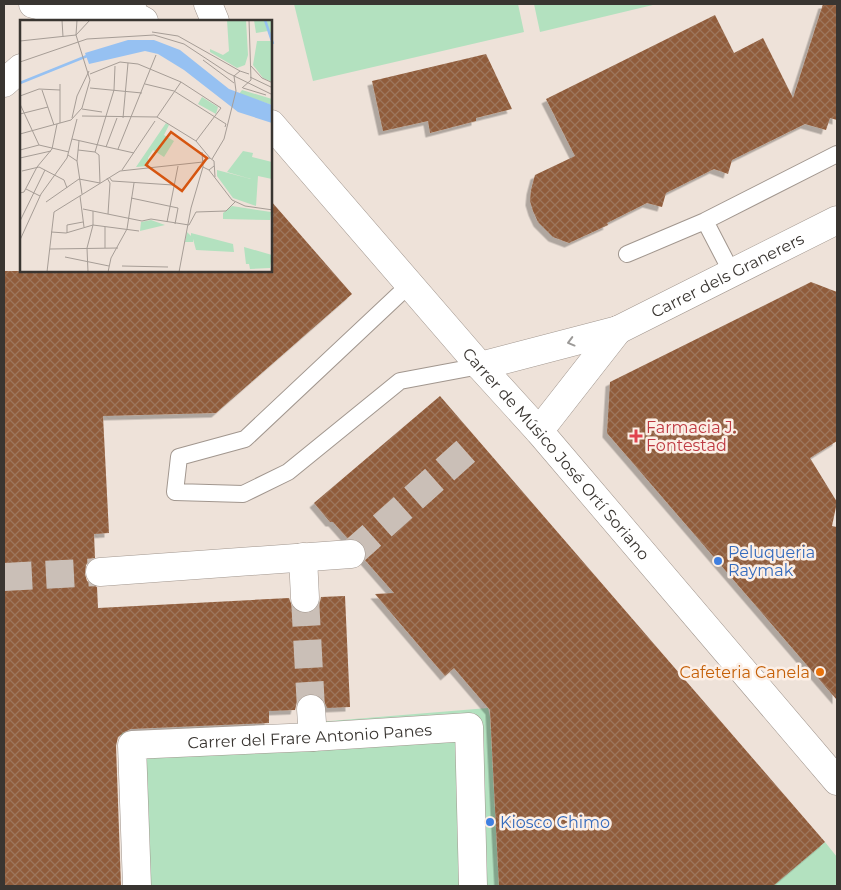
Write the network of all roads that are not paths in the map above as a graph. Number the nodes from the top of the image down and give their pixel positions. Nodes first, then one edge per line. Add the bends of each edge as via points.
1 (33, 4) edge
2 (208, 4) edge
3 (132, 11) edge
4 (79, 18) edge
5 (215, 20) edge
6 (20, 69) edge
7 (4, 83) edge
8 (272, 124) edge
9 (836, 154) edge
10 (705, 220) junction
11 (837, 221) edge
12 (627, 254) dead end
13 (732, 273) junction
14 (410, 284) junction
15 (618, 330) junction
16 (480, 366) junction
17 (538, 431) junction
18 (350, 554) tunnel mouth
19 (303, 557) junction
20 (100, 572) tunnel mouth
21 (305, 598) tunnel mouth
22 (311, 709) tunnel mouth
23 (313, 737) junction
24 (837, 781) edge
25 (137, 886) edge
26 (473, 886) edge

1 - 4 street
2 - 5 street
3 - 4 street
6 - 7 street
8 - 14 street, Carrer de Músico José Ortí Soriano
9 - 10 lane
10 - 12 lane
10 - 13 lane
11 - 13 street, Carrer dels Granerers
13 - 15 street, Carrer dels Granerers
14 - 16 street, Carrer de Músico José Ortí Soriano
14 - 16 lane via 245,439 179,458 175,492 244,494 288,472 400,381
15 -> 16 street, Carrer dels Granerers
15 - 17 street, Carrer dels Granerers
16 - 17 street, Carrer de Músico José Ortí Soriano
17 - 24 street, Carrer de Músico José Ortí Soriano
18 - 19 street
19 - 20 street
19 - 21 street
22 - 23 street
23 - 25 street, Carrer del Frare Antonio Panes via 132,745
23 - 26 street, Carrer del Frare Antonio Panes via 469,727

